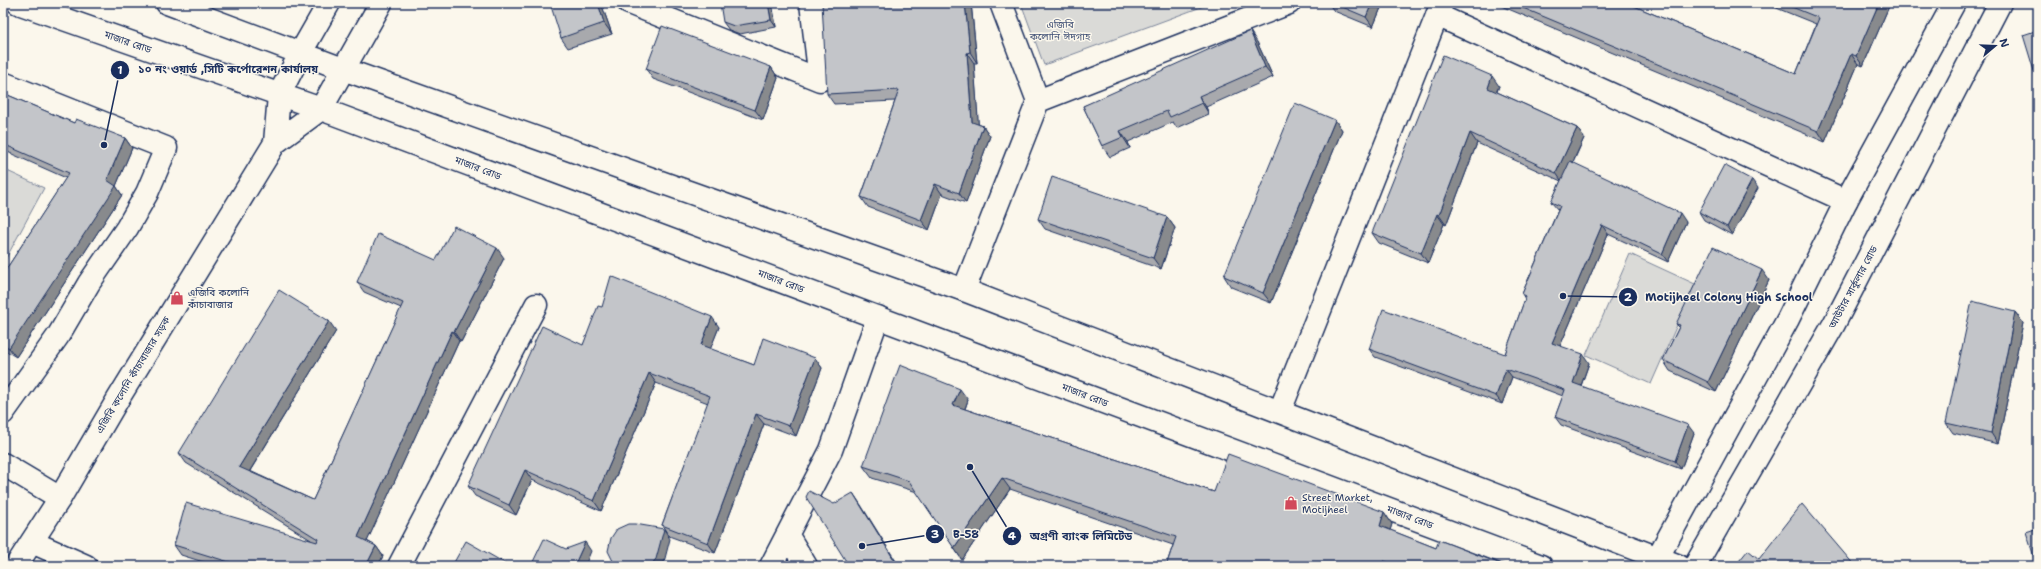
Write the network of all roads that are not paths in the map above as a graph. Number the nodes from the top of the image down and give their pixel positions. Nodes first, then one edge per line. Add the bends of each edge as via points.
1 (18, 3) edge
2 (167, 3) edge
3 (329, 3) edge
4 (381, 3) edge
5 (629, 3) edge
6 (810, 3) edge
7 (1001, 3) edge
8 (1289, 3) edge
9 (1953, 3) edge
10 (2000, 3) edge
11 (1439, 9) edge
12 (300, 52) junction
13 (343, 69) junction
14 (3, 83) edge
15 (279, 95) junction
16 (1038, 101) junction
17 (321, 109) junction
18 (275, 143) junction
19 (1846, 201) junction
20 (964, 290) junction
21 (536, 305) dead end
22 (878, 317) junction
23 (1280, 411) junction
24 (3, 413) edge
25 (3, 464) edge
26 (60, 498) junction
27 (788, 536) junction
28 (32, 542) junction
29 (1656, 561) edge
30 (16, 566) edge
31 (86, 566) edge
32 (399, 566) edge
33 (771, 566) edge
34 (806, 566) edge
35 (1542, 566) edge
36 (1678, 566) edge
37 (1695, 566) edge

1 - 15 main road, মাজার রোড
2 - 12 main road
3 - 12 main road
4 - 13 main road
5 - 6 main road via 820,80
7 - 16 main road
8 - 16 main road
9 - 19 main road
10 - 37 main road, আউটার সার্কুলার রোড via 1834,324
11 - 19 main road
11 - 23 main road
12 - 13 main road
12 - 15 main road
13 - 17 main road
13 - 20 main road
14 - 24 main road via 166,148 147,194 120,224 83,279
15 - 17 main road, মাজার রোড
15 - 18 main road, এজিবি কলোনি কাঁচাবাজার সড়ক
16 - 20 main road
17 - 18 main road
17 - 22 main road, মাজার রোড
18 - 26 main road, এজিবি কলোনি কাঁচাবাজার সড়ক
19 - 29 main road via 1788,318
20 - 23 main road
21 - 32 main road
22 - 27 main road via 831,450
22 - 35 main road, মাজার রোড
23 - 29 main road
25 - 26 main road
26 - 28 main road, এজিবি কলোনি কাঁচাবাজার সড়ক
27 - 33 main road
27 - 34 main road
28 - 30 main road, এজিবি কলোনি কাঁচাবাজার সড়ক
28 - 31 main road
29 - 36 main road

